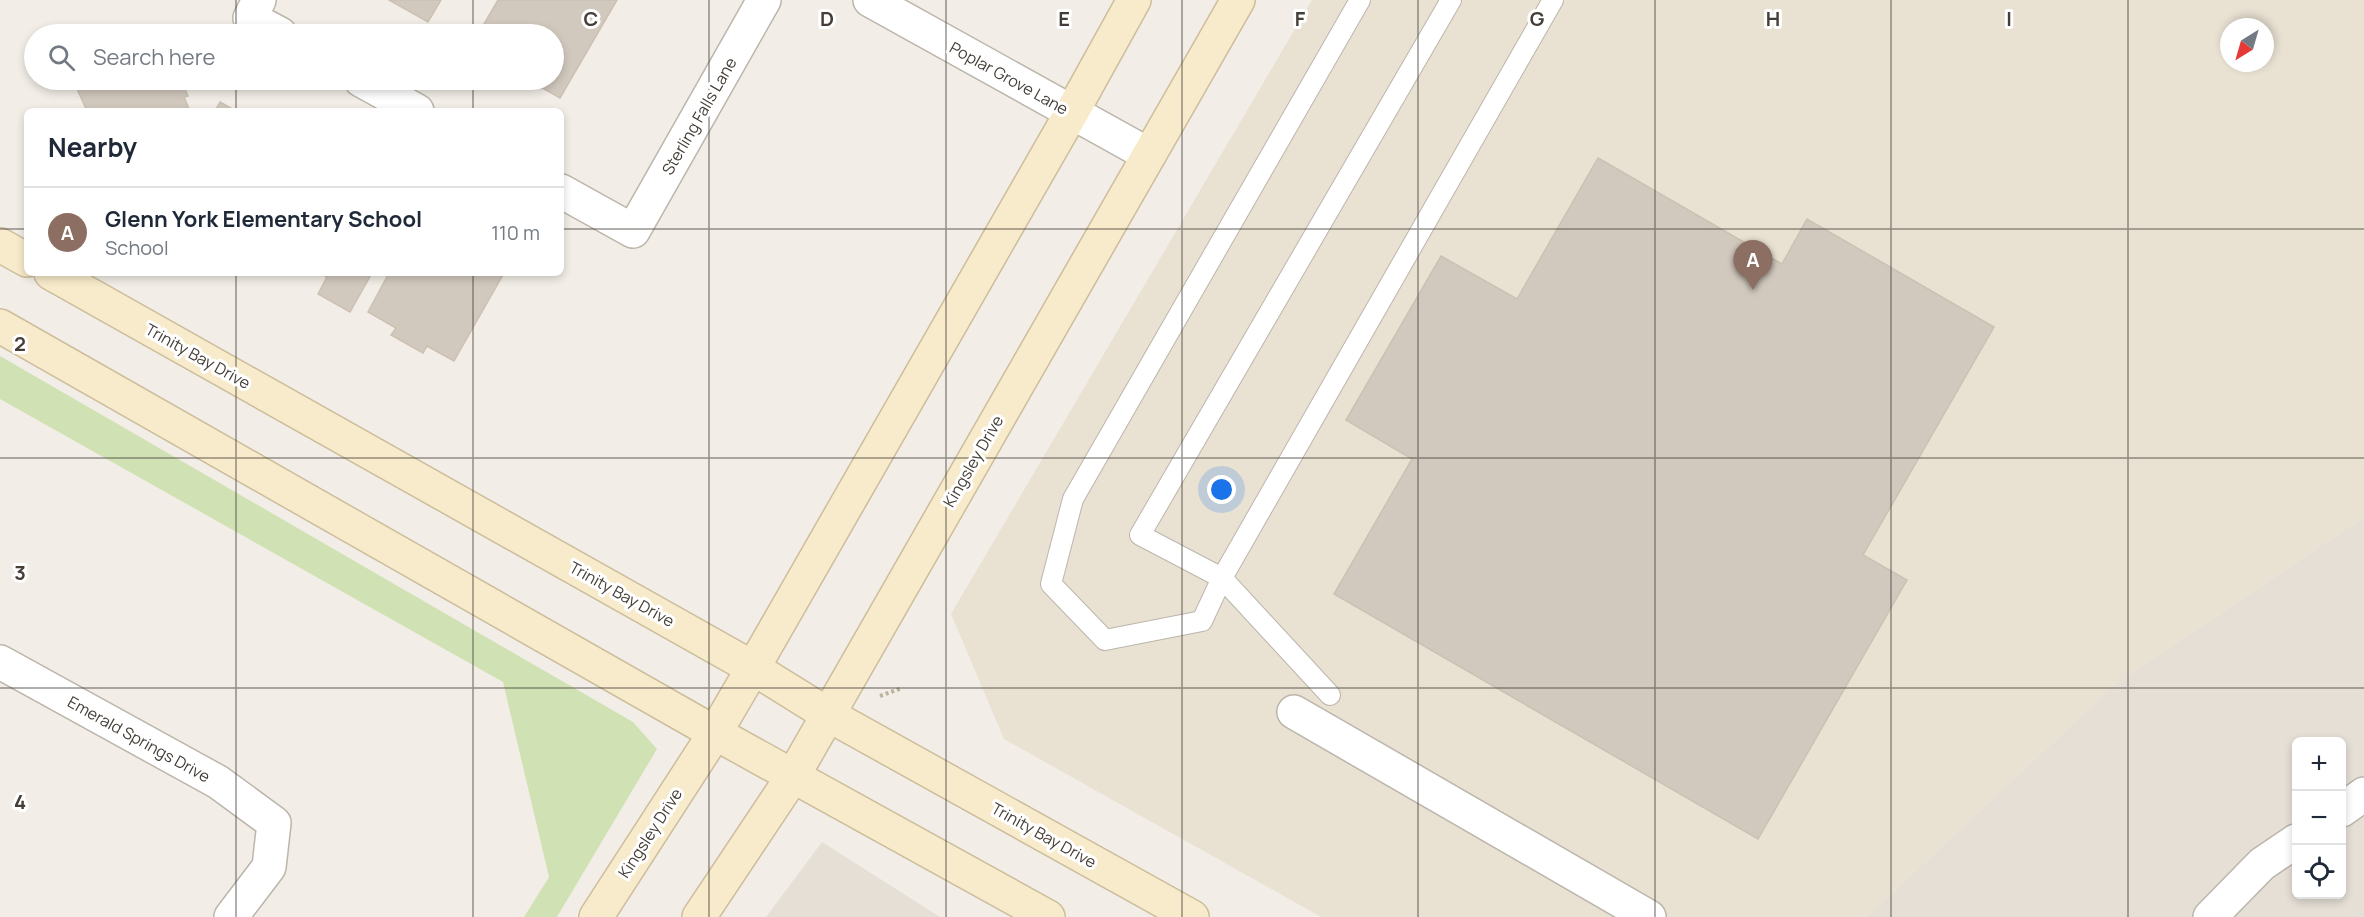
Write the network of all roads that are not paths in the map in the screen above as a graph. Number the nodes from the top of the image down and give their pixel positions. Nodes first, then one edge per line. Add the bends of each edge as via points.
1 (764, 0) edge
2 (870, 0) edge
3 (1134, 0) edge
4 (1238, 0) edge
5 (1360, 0) edge
6 (1451, 0) edge
7 (1553, 0) edge
8 (255, 9) edge
9 (270, 24) edge
10 (379, 90) edge
11 (412, 108) edge
12 (1072, 112) junction
13 (1149, 155) junction
14 (564, 193) edge
15 (0, 244) edge
16 (24, 258) edge
17 (56, 276) edge
18 (0, 326) edge
19 (1222, 578) junction
20 (0, 662) edge
21 (753, 668) junction
22 (1330, 695) dead end
23 (1294, 712) dead end
24 (827, 714) junction
25 (715, 733) junction
26 (793, 776) junction
27 (2364, 794) edge
28 (2346, 807) edge
29 (2292, 844) edge
30 (231, 917) edge
31 (596, 917) edge
32 (699, 917) edge
33 (1048, 917) edge
34 (1192, 917) edge
35 (1649, 917) edge
36 (2210, 917) edge

1 - 14 street, Sterling Falls Lane via 633,231
2 - 12 street, Poplar Grove Lane
3 - 12 street, Kingsley Drive
4 - 13 street, Kingsley Drive
5 - 19 lane via 1073,499 1051,584 1105,640 1202,621
6 - 19 lane via 1140,535
7 - 19 lane
8 - 9 street
10 - 11 street
12 - 13 street, Poplar Grove Lane
12 - 21 street, Kingsley Drive
13 - 24 street, Kingsley Drive
15 - 16 street
17 - 21 street, Trinity Bay Drive
18 - 25 street
19 - 22 lane
20 - 30 street, Emerald Springs Drive via 218,782 274,822 268,867
21 - 24 street, Trinity Bay Drive
21 - 25 street, Kingsley Drive
23 - 35 street
24 - 26 street, Kingsley Drive
24 - 34 street, Trinity Bay Drive
25 - 26 street
25 - 31 street, Kingsley Drive
26 - 32 street, Kingsley Drive
26 - 33 street
27 - 28 street
29 - 36 street via 2262,864

